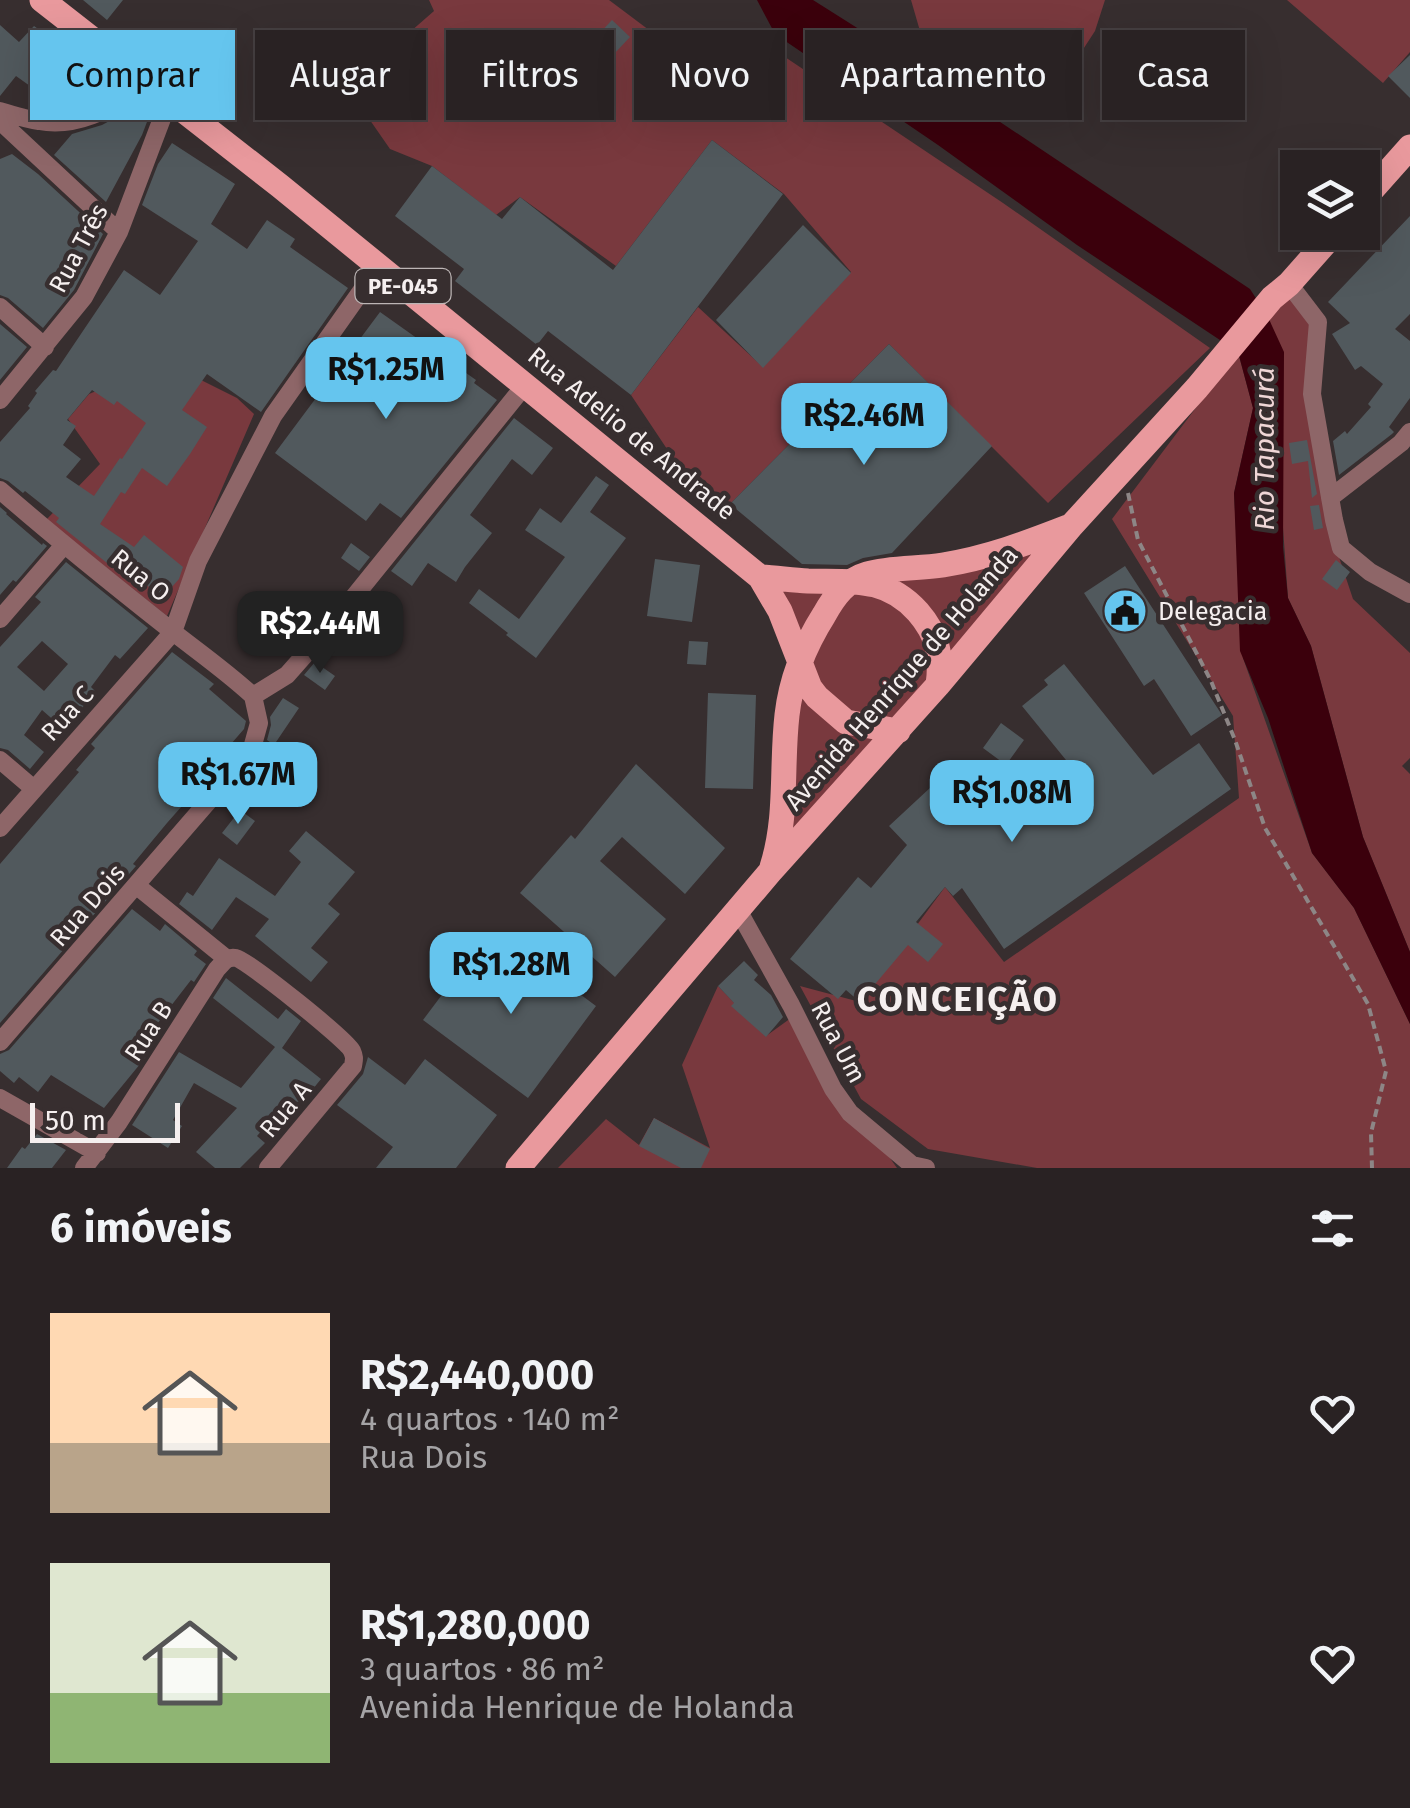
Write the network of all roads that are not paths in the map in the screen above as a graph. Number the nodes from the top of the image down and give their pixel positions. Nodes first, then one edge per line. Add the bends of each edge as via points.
1 (42, 0) edge
2 (80, 30) edge
3 (0, 111) edge
4 (30, 119) edge
5 (34, 120) edge
6 (77, 120) edge
7 (151, 120) edge
8 (194, 120) edge
9 (0, 121) edge
10 (1410, 124) edge
11 (1410, 146) edge
12 (1380, 157) edge
13 (1380, 180) edge
14 (118, 232) junction
15 (1301, 250) edge
16 (1319, 250) edge
17 (379, 266) junction
18 (1281, 291) junction
19 (0, 306) edge
20 (45, 347) junction
21 (525, 385) junction
22 (0, 400) edge
23 (1410, 432) edge
24 (0, 490) edge
25 (1330, 498) junction
26 (1072, 525) junction
27 (64, 545) junction
28 (760, 577) junction
29 (852, 580) junction
30 (1410, 594) edge
31 (0, 618) edge
32 (173, 632) junction
33 (801, 663) junction
34 (938, 686) junction
35 (253, 696) junction
36 (898, 730) junction
37 (0, 760) edge
38 (34, 788) junction
39 (0, 828) edge
40 (770, 872) junction
41 (137, 886) junction
42 (738, 910) junction
43 (222, 964) junction
44 (0, 1042) edge
45 (0, 1098) edge
46 (96, 1153) junction
47 (917, 1167) edge
48 (84, 1168) edge
49 (268, 1168) edge
50 (518, 1168) edge

1 - 2 main road, Rua Adelio de Andrade / PE-045
3 - 4 street
5 - 6 street
7 - 14 street, Rua Três
8 - 17 main road, Rua Adelio de Andrade / PE-045
9 - 14 street
10 - 12 main road
11 - 13 main road
14 - 20 street, Rua Três via 84,297
15 - 18 main road via 1280,275
16 - 18 main road, Avenida Henrique de Holanda
17 - 21 main road, Rua Adelio de Andrade / PE-045
17 - 32 street via 273,416 198,561
18 - 25 street via 1318,322 1312,394
18 - 26 main road, Avenida Henrique de Holanda
19 - 20 street
20 - 22 street, Rua Três
21 - 28 main road, Rua Adelio de Andrade / PE-045
21 - 35 street via 287,676
23 - 25 street
24 - 27 street, Rua O
25 - 30 street via 1341,548
26 - 29 main road via 1001,553
26 - 34 main road, Avenida Henrique de Holanda
27 - 31 street
27 - 32 street, Rua O
28 - 29 main road
28 - 33 main road
29 - 33 main road via 830,604
29 - 34 main road via 896,593 930,625 940,657
32 - 35 street, Rua O
32 - 38 street, Rua C
33 - 36 main road via 810,688 838,717
33 - 40 main road via 790,696 782,828
34 - 36 main road, Avenida Henrique de Holanda
35 - 41 street, Rua Dois via 258,723 250,752
36 - 40 main road, Avenida Henrique de Holanda
37 - 38 street
38 - 39 street, Rua C
40 - 42 main road, Avenida Henrique de Holanda
41 - 43 street
41 - 44 street, Rua Dois
42 - 47 street, Rua Um via 850,1113
42 - 50 main road, Avenida Henrique de Holanda
43 - 46 street, Rua B
43 - 49 street, Rua A via 240,959 352,1051 353,1066
45 - 46 street
46 - 48 street, Rua B

